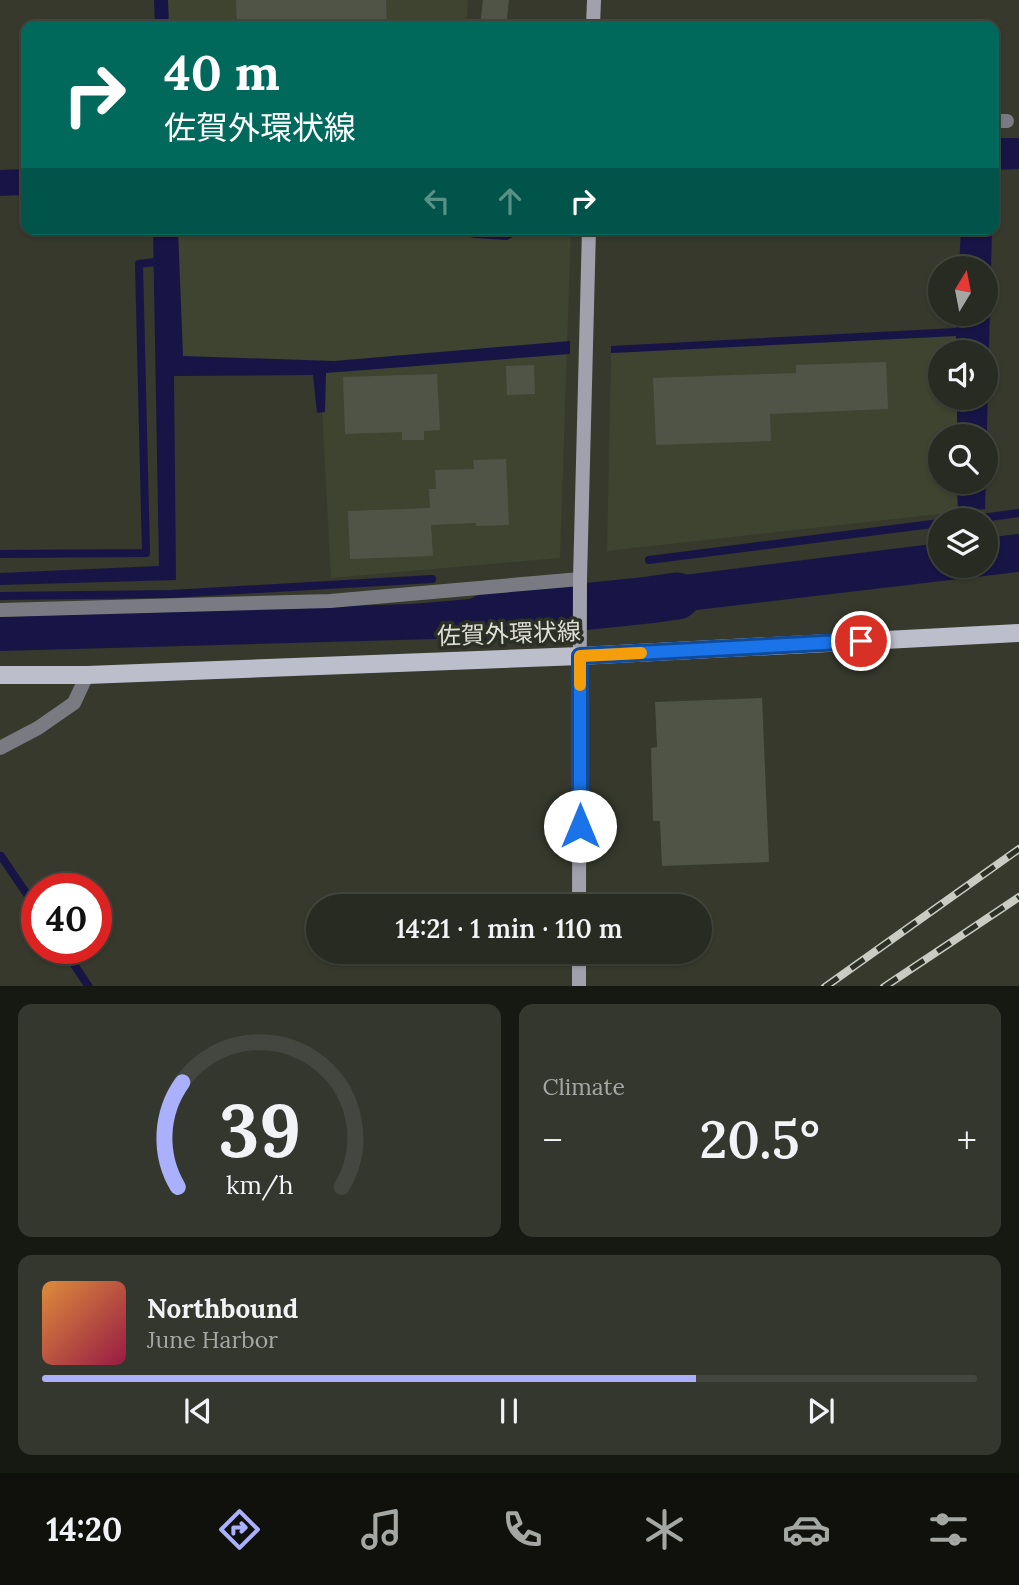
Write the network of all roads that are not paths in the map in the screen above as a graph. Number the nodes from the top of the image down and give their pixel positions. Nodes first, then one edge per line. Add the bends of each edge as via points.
1 (594, 0) edge
2 (593, 21) edge
3 (589, 235) edge
4 (580, 579) junction
5 (0, 610) edge
6 (1019, 633) edge
7 (580, 656) junction
8 (0, 675) edge
9 (87, 675) junction
10 (0, 747) edge
11 (579, 894) edge
12 (579, 964) edge
13 (579, 986) edge

1 - 2 street
3 - 4 street
4 - 5 street via 330,601
4 - 7 street
6 - 7 main road, 佐賀外環状線
7 - 9 main road, 佐賀外環状線
7 - 11 street
8 - 9 main road, 佐賀外環状線
9 - 10 street via 74,704
12 - 13 street

